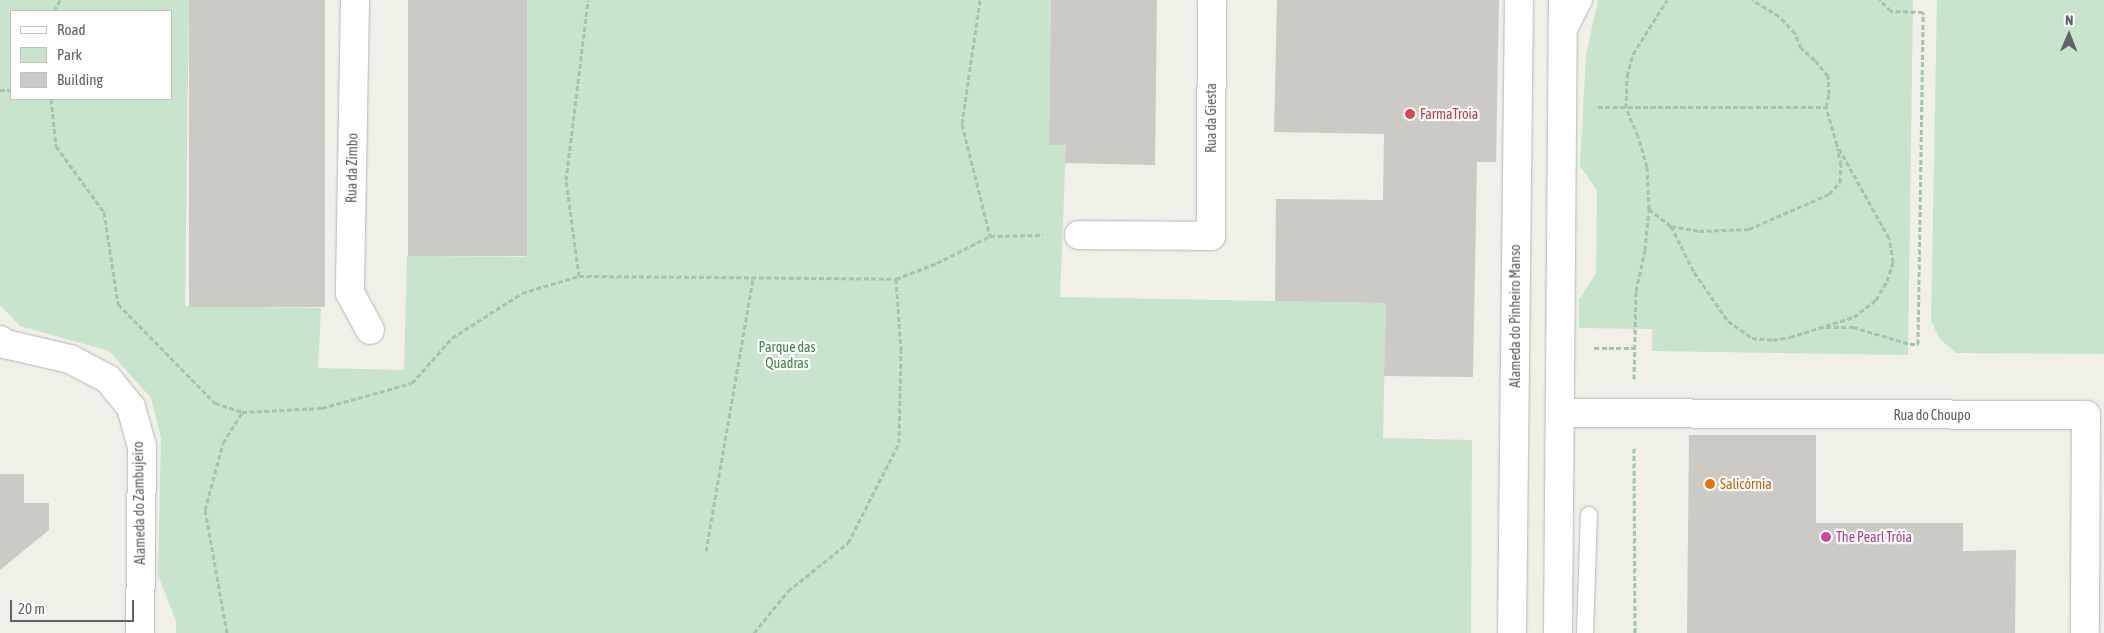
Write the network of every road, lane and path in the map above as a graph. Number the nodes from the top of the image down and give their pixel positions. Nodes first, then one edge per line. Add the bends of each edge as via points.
1 (355, 0) edge
2 (588, 0) edge
3 (980, 0) edge
4 (1212, 0) edge
5 (1519, 0) edge
6 (1562, 0) edge
7 (1584, 0) edge
8 (1667, 0) edge
9 (1752, 0) edge
10 (1880, 0) edge
11 (1562, 45) junction
12 (51, 100) edge
13 (1561, 107) junction
14 (1826, 107) junction
15 (1626, 108) junction
16 (1837, 144) junction
17 (1649, 209) junction
18 (1670, 226) junction
19 (1079, 235) joint
20 (990, 236) junction
21 (579, 276) junction
22 (896, 278) junction
23 (753, 279) junction
24 (1815, 328) junction
25 (370, 330) dead end
26 (0, 340) edge
27 (242, 412) junction
28 (1560, 413) junction
29 (1634, 413) junction
30 (1589, 515) dead end
31 (706, 551) dead end
32 (140, 633) edge
33 (227, 633) edge
34 (754, 633) edge
35 (1512, 633) edge
36 (1558, 633) edge
37 (1586, 633) edge
38 (1635, 633) edge
39 (2085, 633) edge

1 - 25 street, Rua da Zimbo via 350,293
2 - 21 path via 566,180
3 - 20 path via 962,124
4 - 19 street, Rua da Giesta via 1211,236
5 - 35 street, Alameda do Pinheiro Manso
6 - 11 street
7 - 11 lane
8 - 15 path via 1633,54 1627,76
9 - 14 path via 1780,16 1795,33 1801,48 1828,76
10 - 24 path via 1891,11 1923,12 1918,344 1853,327
11 - 13 street
12 - 27 path via 56,146 104,212 118,304 215,403
13 - 15 path
13 - 28 street
14 - 15 path
14 - 16 path
15 - 17 path via 1647,167
16 - 18 path via 1840,182 1829,194 1749,229 1699,231
16 - 24 path via 1889,238 1893,262 1876,300 1837,324
17 - 18 path
17 - 29 path via 1636,292
18 - 24 path via 1694,272 1728,320 1752,338 1773,340
19 - 20 path
20 - 22 path via 937,264
21 - 23 path
21 - 27 path via 522,293 452,338 412,383 322,408
22 - 23 path
22 - 34 path via 901,351 899,443 848,543 788,590
23 - 31 path
26 - 32 street, Alameda do Zambujeiro via 5,344 70,359 108,379 132,407 142,447
27 - 33 path via 223,443 205,510
28 - 29 street, Rua do Choupo
28 - 36 street
29 - 38 path
29 - 39 street, Rua do Choupo via 2086,415
30 - 37 lane

